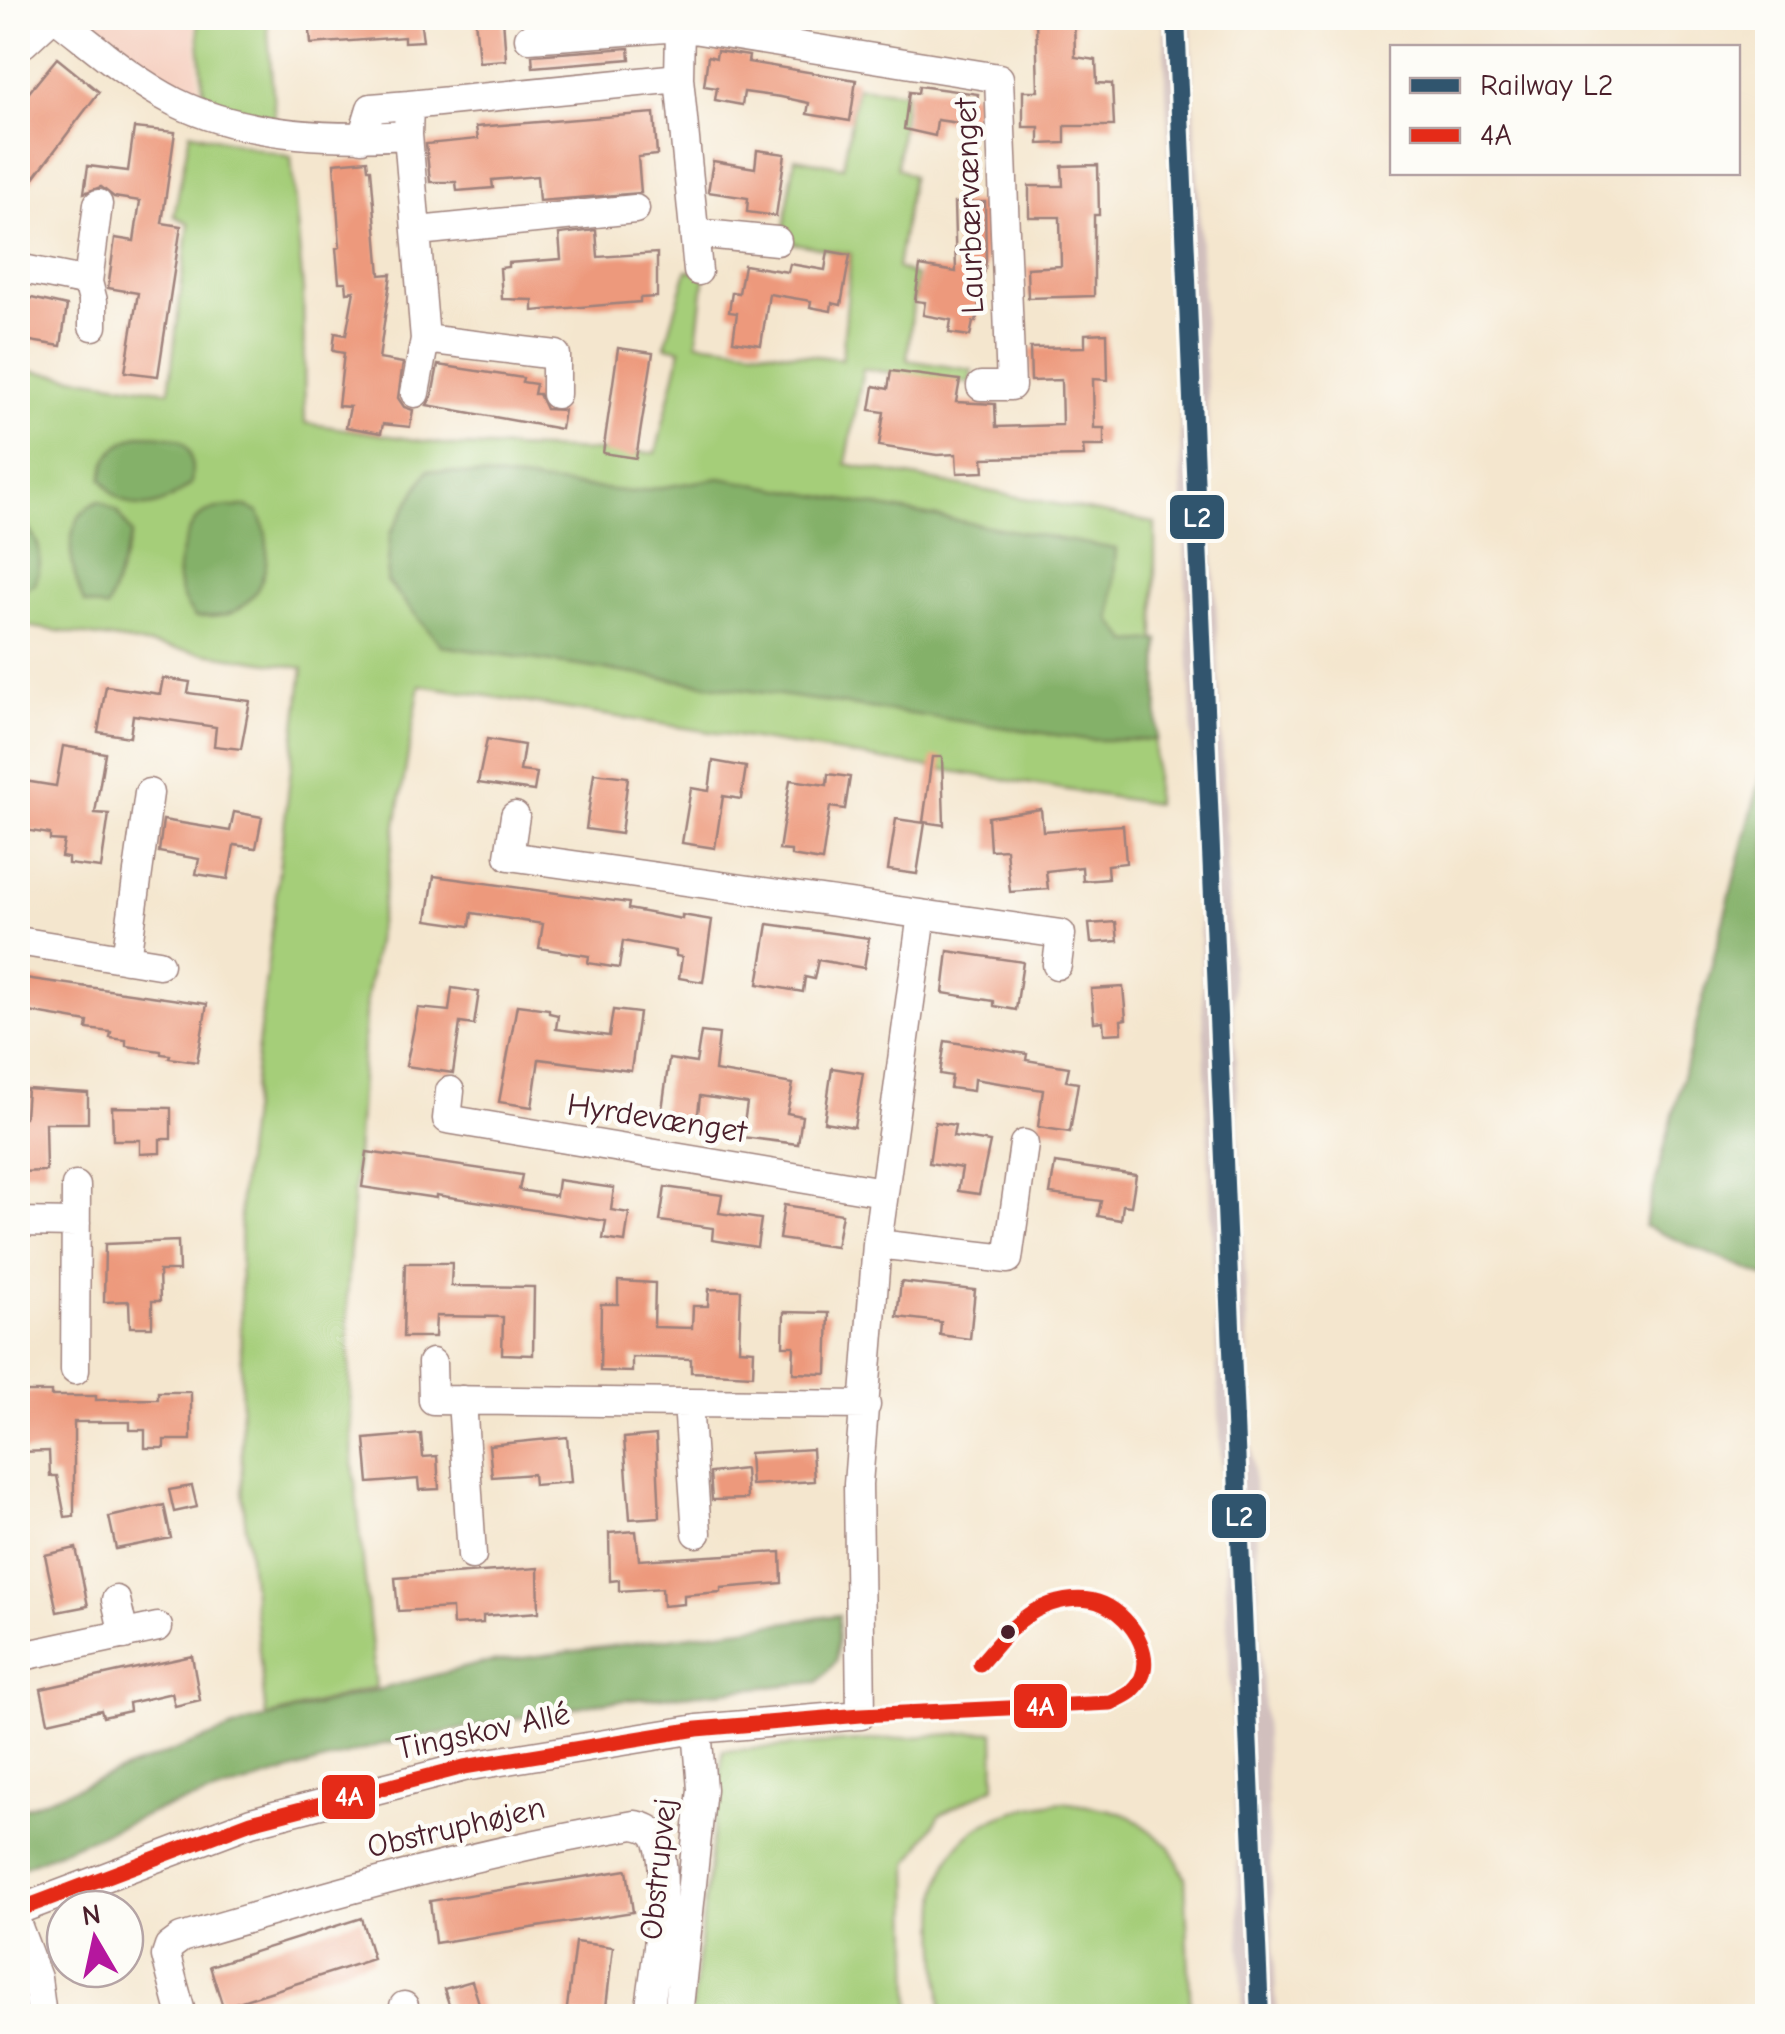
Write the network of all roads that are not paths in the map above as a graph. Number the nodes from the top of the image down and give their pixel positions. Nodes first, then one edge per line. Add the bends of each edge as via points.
1 (54, 18) edge
2 (680, 27) junction
3 (529, 38) dead end
4 (20, 44) edge
5 (679, 78) junction
6 (409, 105) junction
7 (408, 135) junction
8 (362, 138) junction
9 (98, 204) dead end
10 (635, 209) dead end
11 (418, 232) junction
12 (694, 233) junction
13 (777, 241) dead end
14 (18, 268) edge
15 (698, 270) dead end
16 (88, 282) junction
17 (93, 326) dead end
18 (425, 339) junction
19 (981, 386) dead end
20 (415, 394) dead end
21 (556, 394) dead end
22 (149, 793) dead end
23 (515, 816) dead end
24 (922, 914) junction
25 (18, 941) edge
26 (126, 959) junction
27 (159, 964) dead end
28 (1056, 965) dead end
29 (450, 1091) dead end
30 (1024, 1144) dead end
31 (76, 1186) dead end
32 (883, 1192) junction
33 (18, 1222) edge
34 (76, 1223) junction
35 (877, 1244) junction
36 (432, 1362) dead end
37 (75, 1370) dead end
38 (462, 1400) junction
39 (688, 1403) junction
40 (866, 1405) junction
41 (698, 1532) dead end
42 (472, 1555) dead end
43 (116, 1600) dead end
44 (158, 1627) dead end
45 (124, 1635) junction
46 (18, 1658) edge
47 (697, 1729) junction
48 (18, 1910) edge
49 (18, 1927) edge
50 (42, 2016) edge
51 (182, 2016) edge
52 (648, 2016) edge
53 (678, 2016) edge

1 - 4 street
1 - 8 street via 175,102 257,128
2 - 3 street, Laurbærvænget
2 - 5 street
2 - 19 street, Laurbærvænget via 999,78 1011,386
5 - 6 street
5 - 12 street
6 - 7 street
6 - 8 street via 371,108
7 - 8 street
7 - 11 street
9 - 16 street
10 - 11 street
11 - 18 street
12 - 13 street
12 - 15 street
14 - 16 street
16 - 17 street
18 - 20 street
18 - 21 street via 556,355
22 - 26 street
23 - 24 street via 509,856
24 - 28 street via 1061,934
24 - 32 street
25 - 26 street
26 - 27 street
29 - 32 street, Hyrdevænget via 447,1119
30 - 35 street via 1008,1259
31 - 34 street
32 - 35 street
33 - 34 street
34 - 37 street
35 - 40 street
36 - 38 street via 432,1400
38 - 39 street
38 - 42 street
39 - 40 street
39 - 41 street
40 - 47 street, Tingskov Allé via 858,1484 861,1715
43 - 45 street
44 - 45 street
45 - 46 street
47 - 48 street, Tingskov Allé via 464,1767 250,1822
47 - 53 street, Obstrupvej via 702,1788
49 - 50 street
51 - 52 street, Obstruphøjen via 166,1956 181,1938 384,1878 634,1825 654,1835 664,1886

